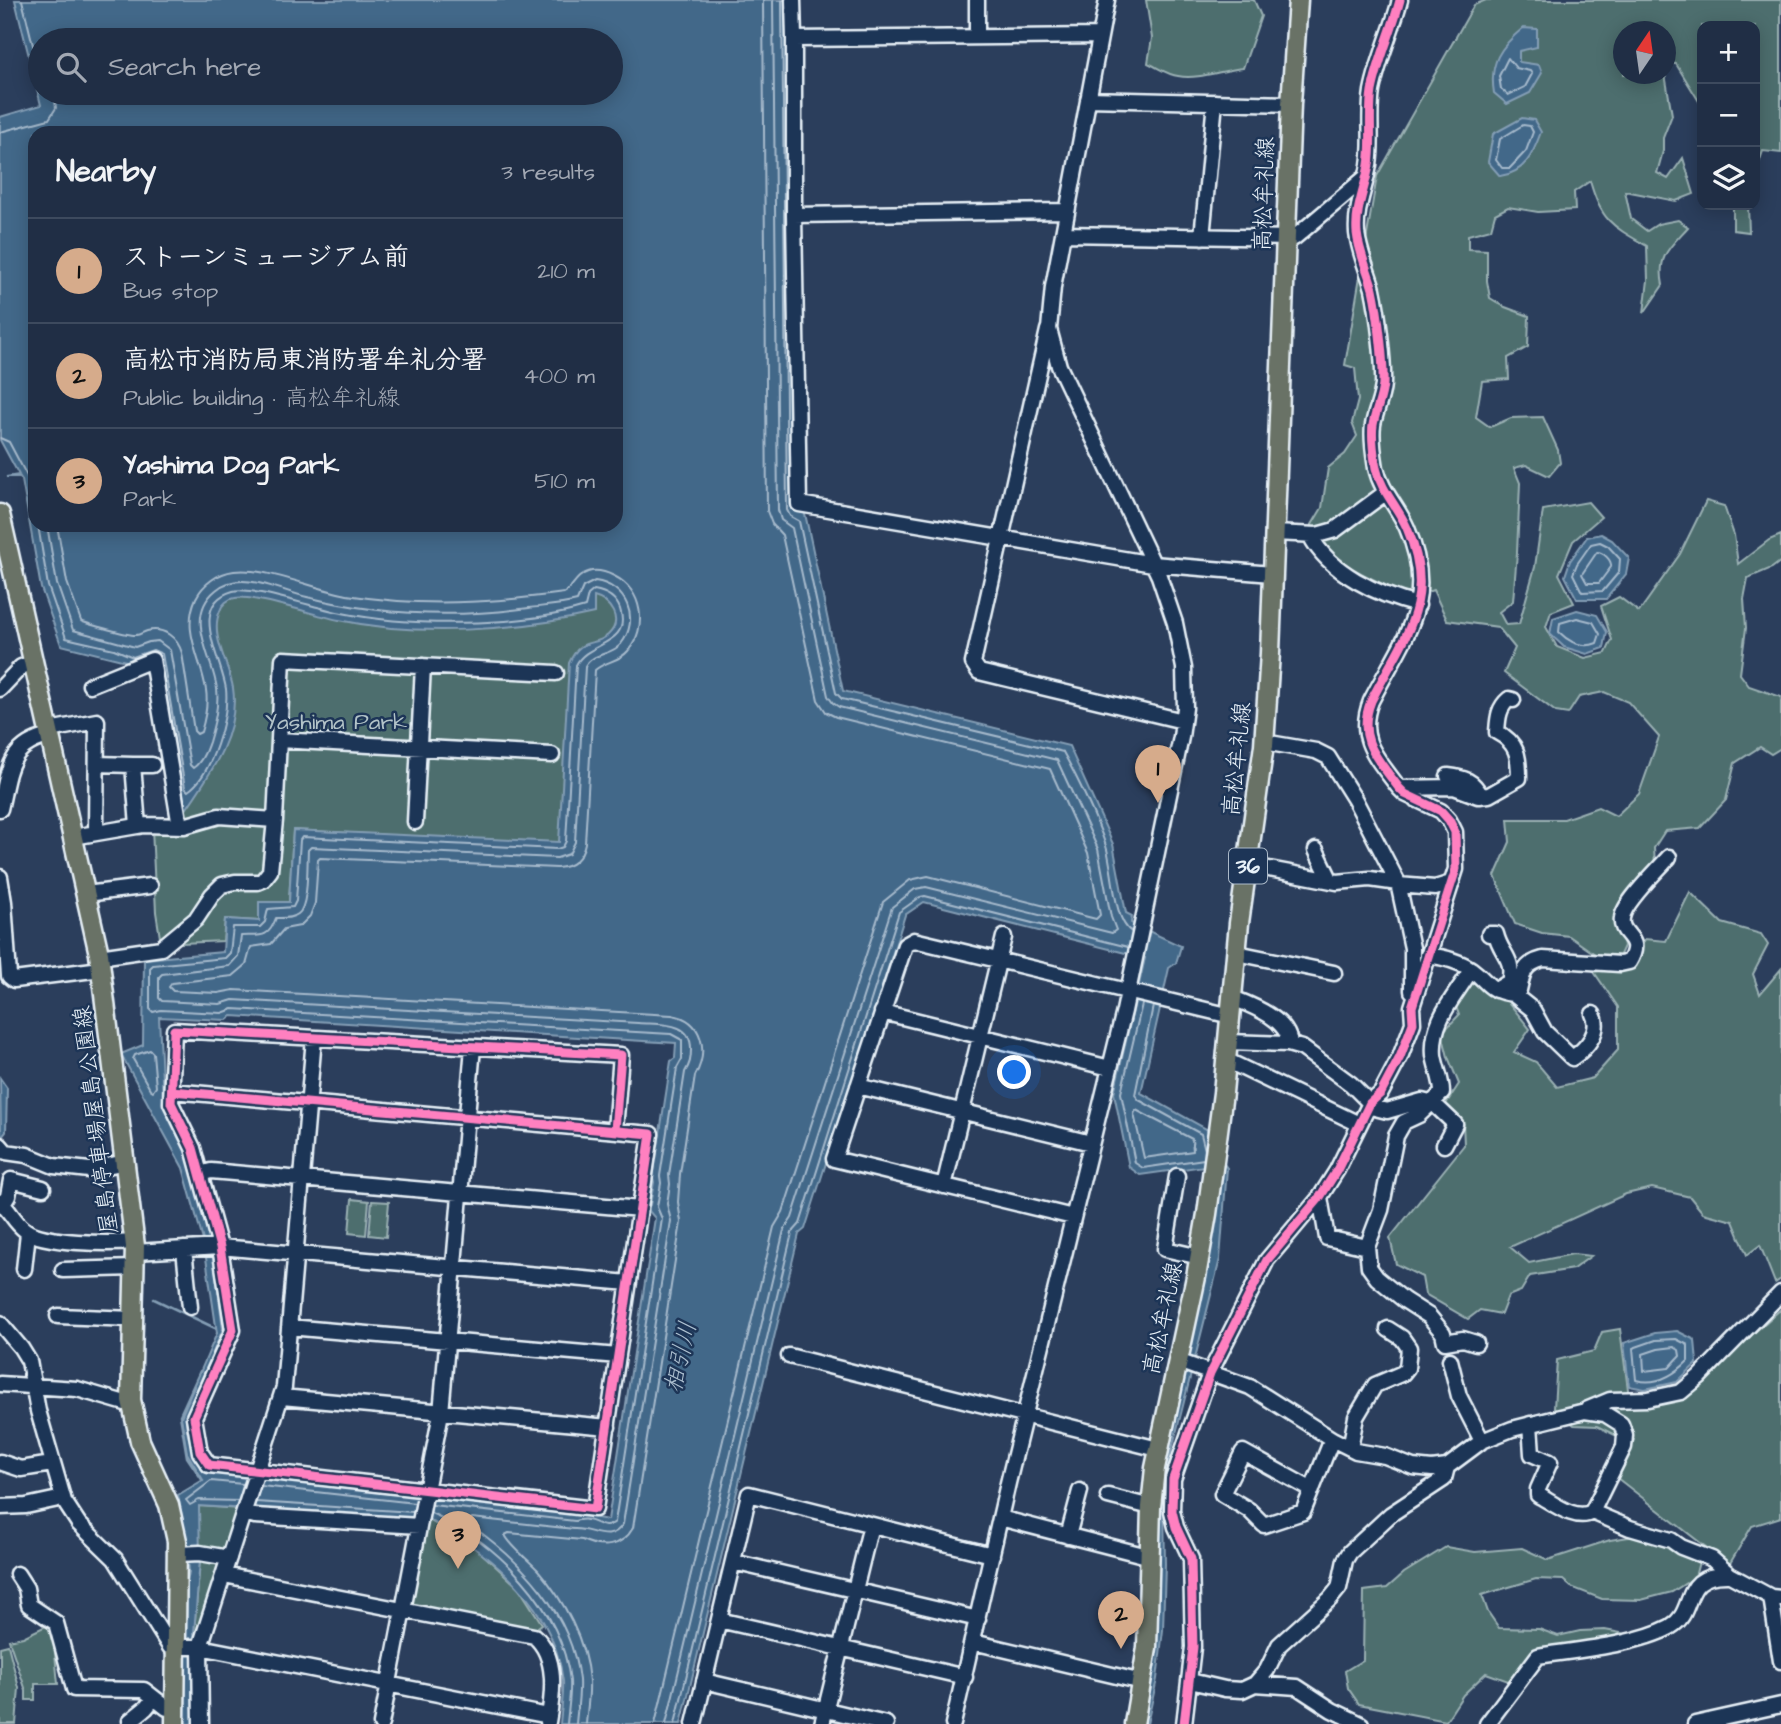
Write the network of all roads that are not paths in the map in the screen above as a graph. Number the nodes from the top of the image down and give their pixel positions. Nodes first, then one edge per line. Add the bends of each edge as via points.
1 (793, 0) edge
2 (977, 0) edge
3 (1107, 0) edge
4 (1298, 0) edge
5 (1400, 0) edge
6 (1100, 36) junction
7 (978, 37) junction
8 (794, 39) junction
9 (1088, 99) junction
10 (1215, 102) junction
11 (1291, 104) junction
12 (1366, 177) junction
13 (1067, 211) junction
14 (794, 215) junction
15 (1063, 234) junction
16 (1202, 237) junction
17 (1286, 237) junction
18 (1049, 329) junction
19 (1385, 492) junction
20 (0, 513) edge
21 (1274, 533) junction
22 (1310, 534) junction
23 (1002, 538) junction
24 (1153, 564) junction
25 (1272, 574) junction
26 (1418, 605) junction
27 (34, 662) junction
28 (423, 666) junction
29 (556, 673) dead end
30 (90, 685) dead end
31 (0, 689) edge
32 (1513, 700) dead end
33 (1183, 721) junction
34 (50, 733) junction
35 (279, 740) junction
36 (1264, 742) junction
37 (419, 747) junction
38 (552, 755) dead end
39 (97, 764) junction
40 (133, 765) junction
41 (152, 765) dead end
42 (1447, 776) dead end
43 (1399, 788) junction
44 (1481, 796) junction
45 (0, 809) edge
46 (275, 820) junction
47 (415, 822) dead end
48 (138, 826) junction
49 (180, 826) junction
50 (96, 832) junction
51 (73, 836) junction
52 (1316, 850) dead end
53 (1669, 857) dead end
54 (1248, 865) junction
55 (0, 877) edge
56 (1331, 881) junction
57 (1451, 883) junction
58 (1398, 884) junction
59 (149, 886) dead end
60 (86, 894) junction
61 (1489, 934) dead end
62 (1004, 937) dead end
63 (4, 947) edge
64 (1237, 953) junction
65 (1428, 955) junction
66 (998, 960) junction
67 (100, 963) junction
68 (1471, 970) junction
69 (1334, 973) dead end
70 (1496, 990) junction
71 (1131, 993) junction
72 (1513, 994) junction
73 (1233, 998) junction
74 (1412, 1007) junction
75 (882, 1012) junction
76 (1593, 1014) dead end
77 (1231, 1016) junction
78 (980, 1036) junction
79 (314, 1038) junction
80 (1290, 1044) junction
81 (473, 1047) junction
82 (1227, 1051) junction
83 (1110, 1068) junction
84 (858, 1086) junction
85 (172, 1091) junction
86 (309, 1103) junction
87 (1370, 1103) junction
88 (1434, 1104) junction
89 (962, 1111) junction
90 (467, 1117) junction
91 (1359, 1124) junction
92 (615, 1130) junction
93 (1091, 1143) junction
94 (0, 1145) edge
95 (1444, 1145) dead end
96 (125, 1162) junction
97 (200, 1174) junction
98 (1177, 1176) dead end
99 (302, 1179) junction
100 (944, 1186) junction
101 (43, 1188) dead end
102 (460, 1193) junction
103 (1320, 1197) junction
104 (1, 1203) edge
105 (640, 1209) junction
106 (1073, 1217) junction
107 (28, 1233) junction
108 (1367, 1247) junction
109 (211, 1248) junction
110 (184, 1249) junction
111 (135, 1254) junction
112 (295, 1254) junction
113 (1199, 1257) junction
114 (454, 1268) junction
115 (24, 1269) dead end
116 (63, 1270) dead end
117 (629, 1283) junction
118 (1781, 1293) edge
119 (190, 1307) dead end
120 (58, 1316) dead end
121 (133, 1320) junction
122 (0, 1323) edge
123 (289, 1326) junction
124 (1388, 1329) dead end
125 (448, 1340) junction
126 (1476, 1343) dead end
127 (618, 1356) junction
128 (789, 1356) dead end
129 (1450, 1360) dead end
130 (1178, 1361) junction
131 (1210, 1373) junction
132 (0, 1384) edge
133 (35, 1387) junction
134 (282, 1397) junction
135 (131, 1402) junction
136 (1585, 1410) junction
137 (441, 1413) junction
138 (1025, 1415) junction
139 (1530, 1424) junction
140 (608, 1427) junction
141 (1332, 1439) junction
142 (1482, 1441) junction
143 (1350, 1448) junction
144 (1158, 1449) junction
145 (0, 1462) edge
146 (52, 1464) junction
147 (1447, 1467) junction
148 (257, 1474) junction
149 (1312, 1490) junction
150 (426, 1492) junction
151 (1080, 1492) dead end
152 (1108, 1496) dead end
153 (62, 1498) junction
154 (0, 1507) edge
155 (1151, 1507) junction
156 (245, 1511) junction
157 (1592, 1512) junction
158 (1000, 1518) junction
159 (420, 1523) junction
160 (871, 1525) junction
161 (1069, 1536) junction
162 (188, 1554) junction
163 (992, 1555) junction
164 (1151, 1557) junction
165 (229, 1558) junction
166 (733, 1562) junction
167 (17, 1574) dead end
168 (224, 1575) junction
169 (1730, 1575) junction
170 (853, 1590) junction
171 (1776, 1597) edge
172 (403, 1610) junction
173 (978, 1619) junction
174 (719, 1620) junction
175 (972, 1642) junction
176 (176, 1647) junction
177 (200, 1647) junction
178 (839, 1648) junction
179 (1781, 1661) edge
180 (965, 1677) junction
181 (704, 1681) junction
182 (1190, 1681) junction
183 (1142, 1682) junction
184 (388, 1684) junction
185 (1255, 1684) junction
186 (154, 1698) junction
187 (1781, 1705) edge
188 (175, 1716) edge
189 (824, 1717) edge
190 (130, 1720) dead end
191 (549, 1720) edge
192 (201, 1724) edge
193 (380, 1724) edge
194 (694, 1724) edge
195 (886, 1724) edge
196 (953, 1724) edge
197 (1134, 1724) edge
198 (1184, 1724) edge
199 (1360, 1724) edge
200 (1487, 1724) edge
201 (1695, 1724) edge

1 - 8 street
2 - 7 street
3 - 6 street
4 - 11 main road, 高松牟礼線 / 36
5 - 12 street via 1376,75
6 - 7 street
6 - 9 street
7 - 8 street
8 - 14 street
9 - 10 street
9 - 13 street
10 - 11 street
10 - 16 street
11 - 17 main road, 高松牟礼線 / 36
12 - 17 street via 1294,238
12 - 19 street via 1357,235 1373,293 1382,366 1383,385 1372,433
13 - 14 street
13 - 15 street
14 - 23 street via 799,504
15 - 16 street
15 - 18 street
16 - 17 street
17 - 21 main road, 高松牟礼線 / 36
18 - 23 street
18 - 24 street via 1068,385
19 - 22 street via 1335,530
19 - 26 street via 1398,507 1415,548 1421,586
20 - 27 main road, 屋島停車場屋島公園線
21 - 22 street
21 - 25 main road, 高松牟礼線 / 36
22 - 26 street via 1337,567 1385,595
23 - 24 street
23 - 33 street via 973,663 979,672
24 - 25 street
24 - 33 street via 1181,643
25 - 36 main road, 高松牟礼線 / 36
26 - 43 street via 1371,701 1364,731
27 - 31 street via 23,666
27 - 34 main road, 屋島停車場屋島公園線
28 - 29 street
28 - 35 street via 283,659
28 - 37 street
30 - 49 street via 152,660
32 - 44 street via 1503,704 1497,732 1517,749 1520,778
33 - 71 street
34 - 39 street via 97,721
34 - 45 street via 16,754
34 - 51 main road, 屋島停車場屋島公園線
35 - 37 street
35 - 46 street
36 - 54 main road, 高松牟礼線 / 36
36 - 58 street via 1328,757
37 - 38 street
37 - 47 street
39 - 40 street
39 - 50 street
40 - 41 street
40 - 48 street
42 - 44 street via 1466,778
43 - 44 street via 1454,787
43 - 57 street via 1449,820 1455,832 1456,869
46 - 49 street via 219,816
46 - 67 street via 270,871 264,880 222,885 196,919 162,948
48 - 49 street
48 - 50 street
50 - 51 street
51 - 60 main road, 屋島停車場屋島公園線
52 - 56 street
53 - 72 street via 1622,917 1635,944 1629,962 1531,962
54 - 56 street
54 - 64 main road, 高松牟礼線 / 36
55 - 63 street
56 - 58 street via 1370,879
57 - 58 street via 1436,888
57 - 65 street
58 - 74 street via 1412,947
59 - 60 street
60 - 67 main road, 屋島停車場屋島公園線
61 - 70 street via 1496,934 1499,948 1511,963 1509,982
62 - 66 street
63 - 67 street via 9,976 14,979
64 - 69 street
64 - 73 main road, 高松牟礼線 / 36
65 - 68 street
65 - 74 street
66 - 71 street
66 - 75 street via 914,940 905,945
66 - 78 street
67 - 96 main road, 屋島停車場屋島公園線
68 - 70 street
68 - 88 street via 1449,1000 1434,1038 1434,1058 1442,1080 1442,1093
70 - 72 street
71 - 77 street
71 - 83 street
72 - 76 street via 1533,1010 1545,1032 1572,1058 1594,1035
73 - 77 main road, 高松牟礼線 / 36
73 - 80 street via 1278,1023
74 - 87 street via 1413,1023 1400,1057 1381,1093
75 - 78 street
75 - 84 street
77 - 82 main road, 高松牟礼線 / 36
78 - 83 street
78 - 89 street
79 - 81 street
79 - 85 street via 174,1030
79 - 86 street
80 - 82 street
80 - 87 street via 1318,1058
81 - 90 street
81 - 92 street via 621,1055
82 - 91 street
82 - 113 main road, 高松牟礼線 / 36
83 - 93 street
84 - 89 street
84 - 100 street via 834,1159
85 - 86 street
85 - 97 street via 171,1103 191,1142
86 - 90 street
86 - 99 street
87 - 88 street via 1387,1111 1422,1101
87 - 91 street
88 - 95 street via 1455,1124
88 - 108 street via 1404,1122 1396,1136 1381,1210
89 - 93 street
89 - 100 street
90 - 92 street
90 - 102 street
91 - 103 street
92 - 105 street via 651,1133
93 - 106 street
94 - 96 street via 6,1152 54,1166 89,1170
96 - 111 main road, 屋島停車場屋島公園線
97 - 99 street via 211,1171
97 - 109 street
98 - 113 street via 1166,1249
99 - 102 street
99 - 112 street
100 - 106 street
101 - 104 street via 11,1180 8,1196
102 - 105 street
102 - 114 street
103 - 108 street via 1328,1238
103 - 131 street via 1267,1260
104 - 107 street
105 - 117 street
106 - 138 street
107 - 111 street
107 - 115 street
108 - 126 street via 1369,1267 1377,1278 1429,1316 1445,1342 1463,1339
109 - 110 street
109 - 112 street
109 - 148 street via 233,1330 194,1417 200,1452 209,1465
110 - 111 street
110 - 119 street via 183,1289
111 - 116 street
111 - 121 main road, 屋島停車場屋島公園線
112 - 114 street
112 - 123 street
113 - 130 main road, 高松牟礼線 / 36
114 - 117 street
114 - 125 street
117 - 127 street
118 - 136 street via 1681,1392 1610,1400
120 - 121 street
121 - 135 main road, 屋島停車場屋島公園線
122 - 133 street via 26,1354
123 - 125 street
123 - 134 street
124 - 143 street via 1409,1348 1406,1368 1403,1374 1375,1385 1356,1417
125 - 127 street
125 - 137 street
127 - 140 street
128 - 138 street
129 - 142 street via 1460,1396
130 - 131 street
130 - 144 main road, 高松牟礼線 / 36
131 - 141 street via 1251,1387
131 - 182 street via 1171,1495 1177,1527 1191,1559
132 - 133 street
133 - 135 street via 77,1389
133 - 146 street
134 - 137 street
134 - 148 street
135 - 162 main road, 屋島停車場屋島公園線 via 140,1441
136 - 139 street
136 - 157 street via 1605,1414 1621,1424 1625,1435 1624,1447
137 - 140 street
137 - 150 street
138 - 144 street
138 - 158 street
139 - 142 street
139 - 157 street via 1532,1454 1550,1462 1538,1496 1575,1515
140 - 150 street via 595,1509
141 - 143 street
141 - 149 street
142 - 147 street
143 - 147 street via 1413,1467
144 - 155 main road, 高松牟礼線 / 36
145 - 146 street via 21,1469
146 - 153 street
147 - 185 street via 1444,1479 1391,1514 1350,1552 1339,1588 1279,1646
148 - 150 street
148 - 156 street
149 - 149 street via 1303,1512 1264,1525 1222,1494 1243,1452
150 - 159 street
151 - 161 street
152 - 155 street
153 - 154 street
153 - 176 street via 79,1524 115,1559 170,1647
155 - 164 main road, 高松牟礼線 / 36
156 - 159 street via 255,1516
156 - 165 street
157 - 169 street via 1671,1539 1712,1559
158 - 161 street
158 - 163 street
159 - 172 street
160 - 163 street
160 - 166 street via 749,1494
160 - 170 street
161 - 164 street
162 - 165 street
162 - 176 main road, 屋島停車場屋島公園線
163 - 173 street
164 - 183 main road, 高松牟礼線 / 36
165 - 168 street
166 - 170 street
166 - 174 street
167 - 186 street via 29,1605 55,1623 74,1689 144,1690
168 - 172 street
168 - 177 street
169 - 171 street
169 - 200 street via 1702,1579 1673,1625 1611,1644 1538,1656
170 - 173 street
170 - 178 street
171 - 179 street
172 - 184 street
172 - 191 street via 534,1636 551,1671
173 - 175 street
174 - 178 street
174 - 181 street
175 - 180 street
175 - 183 street
176 - 177 street
176 - 188 main road, 屋島停車場屋島公園線
177 - 184 street
177 - 192 street
178 - 180 street
178 - 189 street
180 - 196 street
181 - 189 street
181 - 194 street
182 - 185 street via 1242,1690
182 - 198 street
183 - 197 main road, 高松牟礼線 / 36
184 - 191 street
184 - 193 street
185 - 199 street via 1297,1687
186 - 188 street
186 - 190 street
187 - 201 street
189 - 195 street

